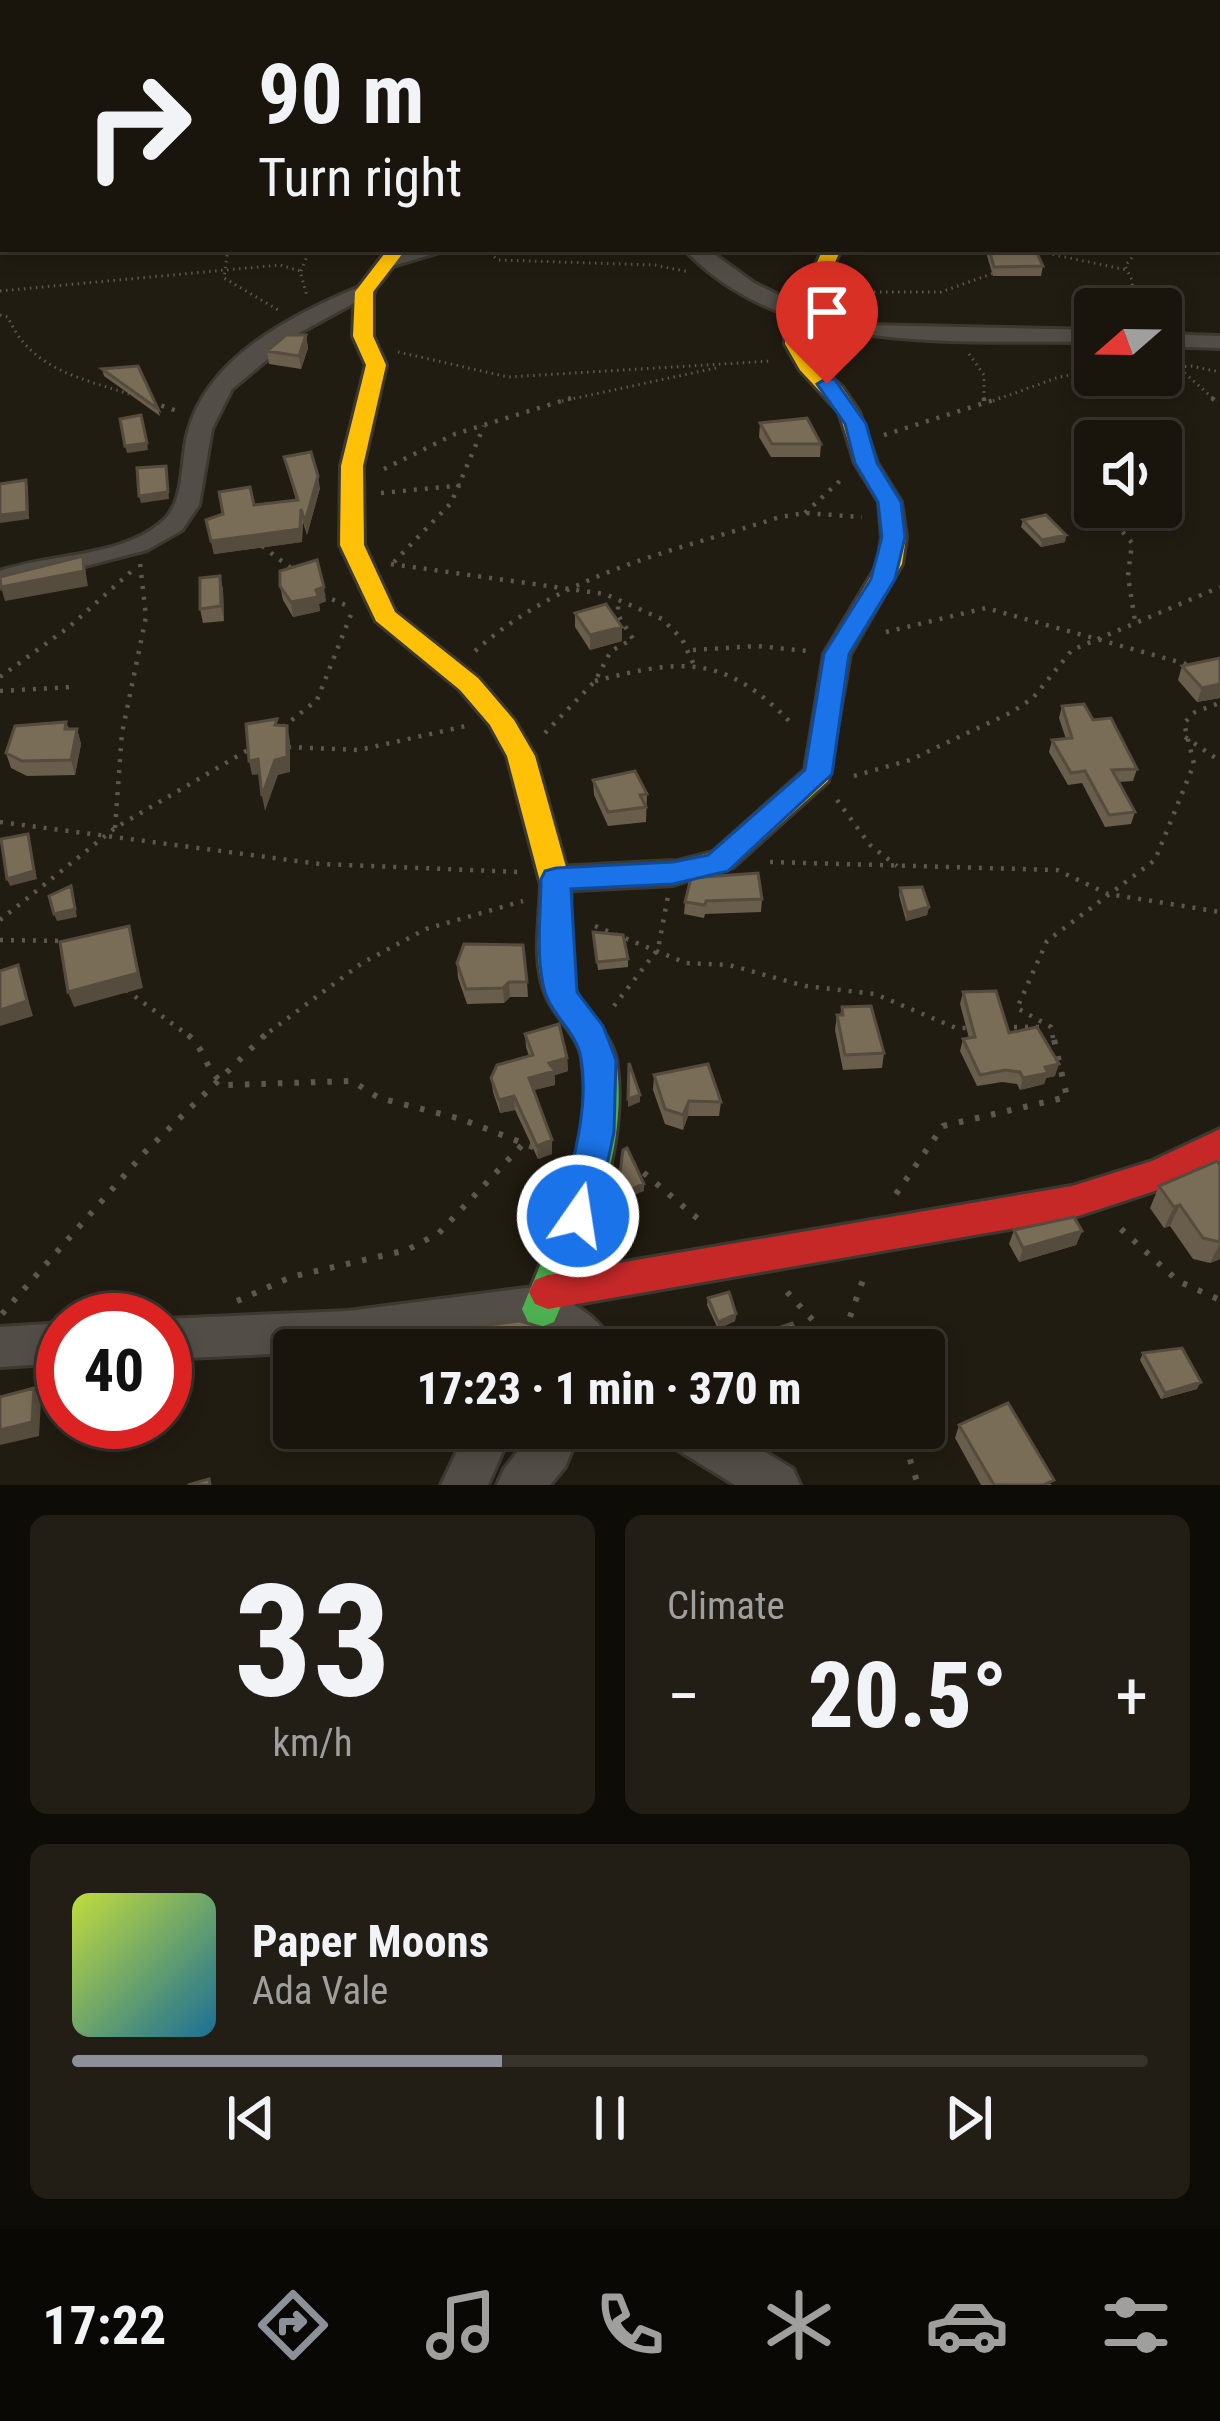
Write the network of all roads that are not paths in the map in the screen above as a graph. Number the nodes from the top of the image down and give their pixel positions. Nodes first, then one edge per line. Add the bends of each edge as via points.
1 (698, 252) edge
2 (831, 252) edge
3 (395, 254) edge
4 (364, 292) junction
5 (800, 298) junction
6 (1074, 335) edge
7 (1220, 342) edge
8 (1182, 345) edge
9 (0, 580) edge
10 (673, 873) joint
11 (556, 886) junction
12 (1220, 1144) edge
13 (545, 1300) junction
14 (574, 1329) edge
15 (192, 1338) edge
16 (36, 1345) edge
17 (0, 1347) edge
18 (481, 1449) edge
19 (549, 1449) edge
20 (718, 1449) edge
21 (464, 1485) edge
22 (520, 1485) edge
23 (777, 1485) edge

1 - 5 street via 747,287
2 - 5 street
3 - 4 street
4 - 9 street via 304,317 246,366 202,421 181,515 150,540
4 - 11 street via 361,325 375,380 352,488 362,597 452,668 501,720 521,756
5 - 6 street via 865,331
5 - 10 street via 793,332 800,353 842,400 890,502 890,564 842,648 819,777 723,860
7 - 8 street
10 - 11 street
11 - 13 street via 562,996 599,1060 596,1132 578,1216
12 - 13 street via 1106,1197 620,1275
13 - 14 street
13 - 15 street via 348,1331
16 - 17 street
18 - 21 street
19 - 22 street
20 - 23 street

